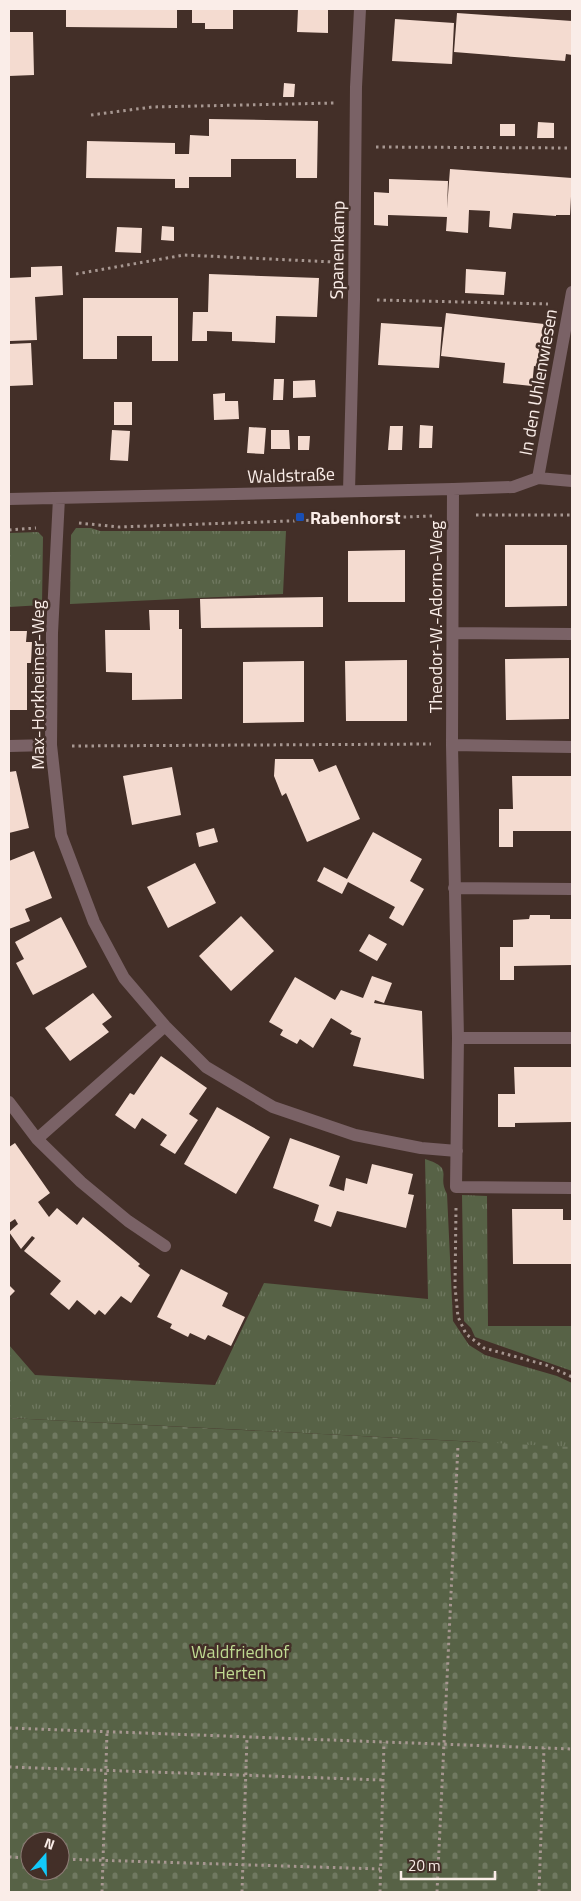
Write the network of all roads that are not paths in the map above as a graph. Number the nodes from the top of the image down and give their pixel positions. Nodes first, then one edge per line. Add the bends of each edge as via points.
1 (360, 9) edge
2 (571, 296) edge
3 (538, 478) junction
4 (572, 481) edge
5 (453, 489) junction
6 (349, 491) junction
7 (59, 498) junction
8 (9, 499) edge
9 (453, 633) junction
10 (572, 634) edge
11 (51, 745) junction
12 (452, 745) junction
13 (9, 746) edge
14 (572, 747) edge
15 (454, 888) junction
16 (572, 889) edge
17 (165, 1026) junction
18 (458, 1038) junction
19 (572, 1038) edge
20 (9, 1102) edge
21 (37, 1139) junction
22 (457, 1151) junction
23 (572, 1188) edge
24 (165, 1246) dead end

1 - 6 street, Spanenkamp
2 - 3 street, In den Uhlenwiesen
3 - 4 street, Waldstraße
3 - 5 street, Waldstraße via 513,487
5 - 6 street, Waldstraße
5 - 9 street, Theodor-W.-Adorno-Weg
6 - 7 street, Waldstraße
7 - 8 street, Waldstraße
7 - 11 street, Max-Horkheimer-Weg via 52,633
9 - 10 street
9 - 12 street, Theodor-W.-Adorno-Weg
11 - 13 street
11 - 17 street, Max-Horkheimer-Weg via 61,835 94,922 124,978
12 - 14 street
12 - 15 street, Theodor-W.-Adorno-Weg
15 - 16 street
15 - 18 street, Theodor-W.-Adorno-Weg
17 - 21 street
17 - 22 street, Max-Horkheimer-Weg via 206,1067 273,1107 354,1135 421,1148
18 - 19 street
18 - 22 street, Theodor-W.-Adorno-Weg
20 - 21 street
21 - 24 street via 128,1222
22 - 23 street, Theodor-W.-Adorno-Weg via 456,1187

